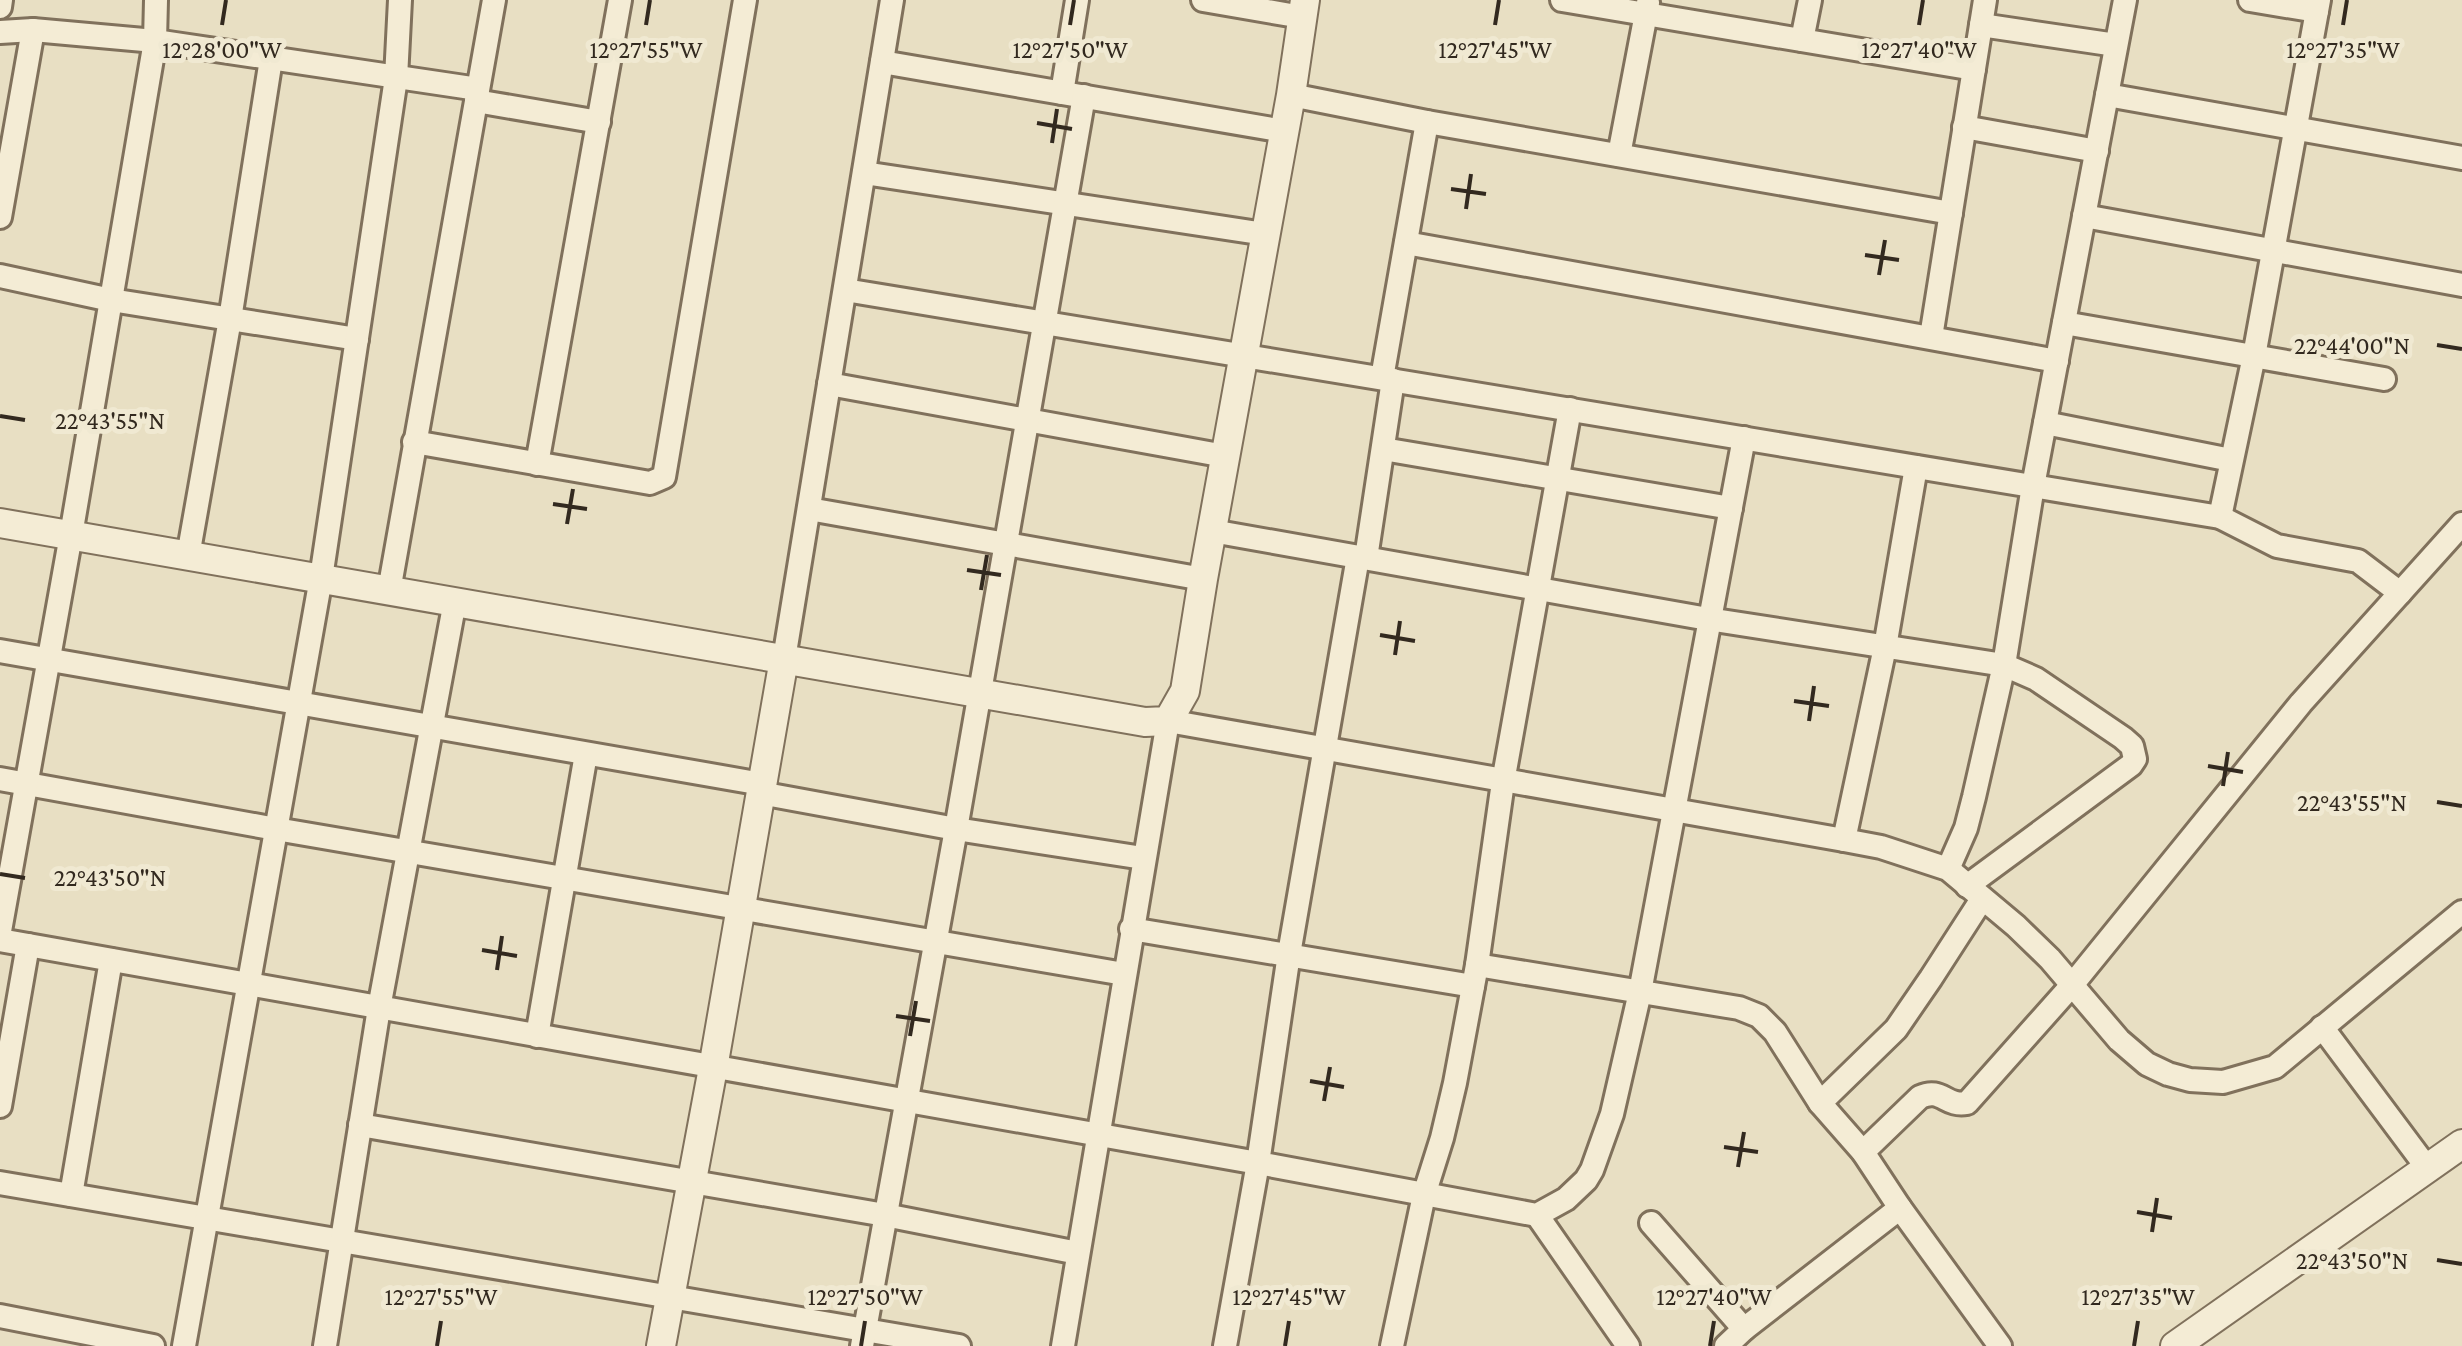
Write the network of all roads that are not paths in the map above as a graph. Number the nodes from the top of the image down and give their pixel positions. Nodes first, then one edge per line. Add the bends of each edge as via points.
1 (156, 0) edge
2 (400, 0) edge
3 (494, 0) edge
4 (620, 0) edge
5 (745, 0) edge
6 (892, 0) edge
7 (1076, 0) edge
8 (1203, 0) edge
9 (1562, 0) edge
10 (1810, 0) edge
11 (1985, 0) edge
12 (2124, 0) edge
13 (2250, 0) edge
14 (2318, 6) edge
15 (1647, 7) edge
16 (1304, 8) edge
17 (1981, 25) junction
18 (33, 30) junction
19 (0, 32) edge
20 (1802, 40) junction
21 (155, 42) junction
22 (2116, 45) junction
23 (271, 59) junction
24 (882, 62) junction
25 (1974, 69) junction
26 (396, 78) junction
27 (1073, 94) junction
28 (477, 95) junction
29 (1291, 95) junction
30 (2107, 96) junction
31 (599, 122) junction
32 (1428, 122) junction
33 (1964, 128) junction
34 (2295, 128) junction
35 (1284, 131) junction
36 (2096, 151) junction
37 (1619, 155) junction
38 (2462, 158) edge
39 (864, 172) junction
40 (1065, 203) junction
41 (1951, 212) junction
42 (2084, 216) junction
43 (0, 217) edge
44 (1266, 234) junction
45 (1406, 242) junction
46 (2273, 250) junction
47 (0, 276) edge
48 (2462, 285) edge
49 (845, 290) junction
50 (111, 300) junction
51 (230, 319) junction
52 (1044, 323) junction
53 (2064, 323) junction
54 (1931, 337) junction
55 (357, 339) junction
56 (1244, 356) junction
57 (2254, 356) junction
58 (2057, 361) junction
59 (1388, 379) junction
60 (2384, 379) dead end
61 (829, 384) junction
62 (1570, 409) junction
63 (1026, 420) junction
64 (2045, 423) junction
65 (1744, 438) junction
66 (414, 442) junction
67 (1382, 449) junction
68 (1226, 456) junction
69 (2231, 460) junction
70 (537, 464) junction
71 (1916, 466) junction
72 (1556, 478) junction
73 (2033, 486) junction
74 (1730, 508) junction
75 (809, 509) junction
76 (2220, 517) junction
77 (0, 523) edge
78 (2462, 524) edge
79 (1212, 531) junction
80 (71, 536) junction
81 (1004, 544) junction
82 (188, 556) junction
83 (1362, 558) junction
84 (320, 578) junction
85 (1203, 580) junction
86 (1536, 588) junction
87 (389, 590) junction
88 (2400, 593) junction
89 (455, 601) junction
90 (1708, 619) junction
91 (1886, 647) junction
92 (0, 651) edge
93 (48, 658) junction
94 (784, 659) junction
95 (2004, 665) junction
96 (978, 694) junction
97 (298, 703) junction
98 (1168, 722) junction
99 (430, 725) junction
100 (1326, 748) junction
101 (586, 754) junction
102 (0, 779) edge
103 (1503, 782) junction
104 (25, 784) junction
105 (761, 789) junction
106 (1673, 811) junction
107 (276, 829) junction
108 (956, 829) junction
109 (1844, 840) junction
110 (407, 852) junction
111 (1143, 858) junction
112 (1948, 869) junction
113 (565, 877) junction
114 (1974, 892) junction
115 (739, 908) junction
116 (2462, 912) edge
117 (1131, 929) junction
118 (0, 931) edge
119 (0, 940) edge
120 (934, 941) junction
121 (28, 945) junction
122 (1290, 954) junction
123 (110, 960) junction
124 (1124, 974) junction
125 (1475, 976) junction
126 (248, 984) junction
127 (2072, 985) junction
128 (1640, 992) junction
129 (379, 1008) junction
130 (2322, 1028) junction
131 (537, 1036) junction
132 (713, 1068) junction
133 (905, 1102) junction
134 (1820, 1103) junction
135 (0, 1106) edge
136 (360, 1125) junction
137 (1099, 1136) junction
138 (2462, 1144) edge
139 (1864, 1152) junction
140 (1258, 1164) junction
141 (2428, 1168) junction
142 (691, 1181) junction
143 (0, 1183) edge
144 (71, 1195) junction
145 (1424, 1195) junction
146 (1900, 1208) junction
147 (885, 1215) junction
148 (1537, 1215) junction
149 (206, 1218) junction
150 (1651, 1223) dead end
151 (342, 1241) junction
152 (1078, 1253) junction
153 (670, 1297) junction
154 (0, 1316) edge
155 (1744, 1329) junction
156 (863, 1338) edge
157 (153, 1346) edge
158 (184, 1346) edge
159 (324, 1346) edge
160 (660, 1346) edge
161 (959, 1346) edge
162 (1063, 1346) edge
163 (1225, 1346) edge
164 (1392, 1346) edge
165 (1628, 1346) edge
166 (1726, 1346) edge
167 (2000, 1346) edge
168 (2175, 1346) edge

1 - 21 street
2 - 26 street
3 - 28 street
4 - 31 street
5 - 70 street via 664,477 650,483
6 - 24 street
7 - 27 street
8 - 16 street
9 - 15 street
10 - 20 street
11 - 17 street
12 - 22 street
13 - 14 street
14 - 34 street
15 - 20 street
15 - 37 street
16 - 29 street
17 - 22 street
17 - 25 street
18 - 19 street
18 - 21 street
18 - 43 street
20 - 25 street
21 - 23 street
21 - 50 street
22 - 30 street
23 - 26 street
23 - 51 street
24 - 27 street
24 - 39 street
25 - 33 street
26 - 28 street
26 - 55 street
27 - 35 street
27 - 40 street
28 - 31 street
28 - 66 street
29 - 32 street
29 - 35 street
30 - 34 street
30 - 36 street
31 - 70 street
32 - 37 street
32 - 45 street
33 - 36 street
33 - 41 street
34 - 38 street
34 - 46 street
35 - 44 street
36 - 42 street
37 - 41 street
39 - 40 street
39 - 49 street
40 - 44 street
40 - 52 street
41 - 54 street
42 - 46 street
42 - 53 street
44 - 56 street
45 - 54 street
45 - 59 street
46 - 48 street
46 - 57 street
47 - 50 street
49 - 52 street
49 - 61 street
50 - 51 street
50 - 80 street
51 - 55 street
51 - 82 street
52 - 56 street
52 - 63 street
53 - 57 street
53 - 58 street
54 - 58 street
55 - 84 street
56 - 59 street
56 - 68 street
57 - 60 street
57 - 69 street
58 - 64 street
59 - 62 street
59 - 67 street
61 - 63 street
61 - 75 street
62 - 65 street
62 - 72 street
63 - 68 street
63 - 81 street
64 - 69 street
64 - 73 street
65 - 71 street
65 - 74 street
66 - 70 street
66 - 87 street
67 - 72 street
67 - 83 street
68 - 79 street
69 - 76 street
71 - 73 street
71 - 91 street
72 - 74 street
72 - 86 street
73 - 76 street
73 - 95 street
74 - 90 street
75 - 81 street
75 - 94 street
76 - 88 street via 2278,546 2358,561
77 - 80 street
78 - 88 street
79 - 83 street
79 - 85 street
80 - 82 street
80 - 93 street
81 - 85 street
81 - 96 street
82 - 84 street
83 - 86 street
83 - 100 street
84 - 87 street
84 - 97 street
85 - 98 street via 1186,691
86 - 90 street
86 - 103 street
87 - 89 street
88 - 127 street via 2300,703
89 - 94 street
89 - 99 street
90 - 91 street
90 - 106 street
91 - 95 street
91 - 109 street
92 - 93 street
93 - 97 street
93 - 104 street
94 - 96 street
94 - 105 street
95 - 112 street via 1966,828
95 - 114 street via 2123,738 2135,760
96 - 98 street
96 - 108 street
97 - 99 street
97 - 107 street
98 - 100 street
98 - 111 street
99 - 101 street
99 - 110 street
100 - 103 street
100 - 122 street
101 - 105 street
101 - 113 street
102 - 104 street
103 - 106 street
103 - 125 street
104 - 107 street
104 - 118 street
105 - 108 street
105 - 115 street
106 - 109 street
106 - 128 street
107 - 110 street
107 - 126 street
108 - 111 street
108 - 120 street
109 - 112 street
110 - 113 street
110 - 129 street
111 - 117 street
112 - 114 street
113 - 115 street
113 - 131 street
114 - 127 street
114 - 134 street via 1931,978 1896,1029
115 - 120 street
115 - 132 street
116 - 130 street
117 - 122 street
117 - 124 street
119 - 121 street
120 - 124 street
120 - 133 street
121 - 123 street
121 - 135 street
122 - 125 street
122 - 140 street
123 - 126 street
123 - 144 street
124 - 137 street
125 - 128 street
125 - 145 street
126 - 129 street
126 - 149 street
127 - 130 street via 2148,1064 2190,1080 2224,1082 2275,1067
127 - 139 street via 1967,1103 1938,1094 1920,1097
128 - 134 street via 1759,1016
128 - 148 street via 1592,1170 1566,1199
129 - 131 street
129 - 136 street
130 - 141 street
131 - 132 street
132 - 133 street
132 - 142 street
133 - 137 street
133 - 147 street
134 - 139 street
136 - 142 street
136 - 151 street
137 - 140 street
137 - 152 street
138 - 141 street
139 - 146 street
140 - 145 street
140 - 163 street
141 - 168 street
142 - 147 street
142 - 153 street
143 - 144 street
144 - 149 street
145 - 148 street
145 - 164 street
146 - 155 street
146 - 167 street
147 - 152 street
147 - 156 street
148 - 165 street
149 - 151 street
149 - 158 street
150 - 155 street
151 - 153 street
151 - 159 street
152 - 162 street
153 - 156 street
153 - 160 street
154 - 157 street
155 - 166 street
156 - 161 street

